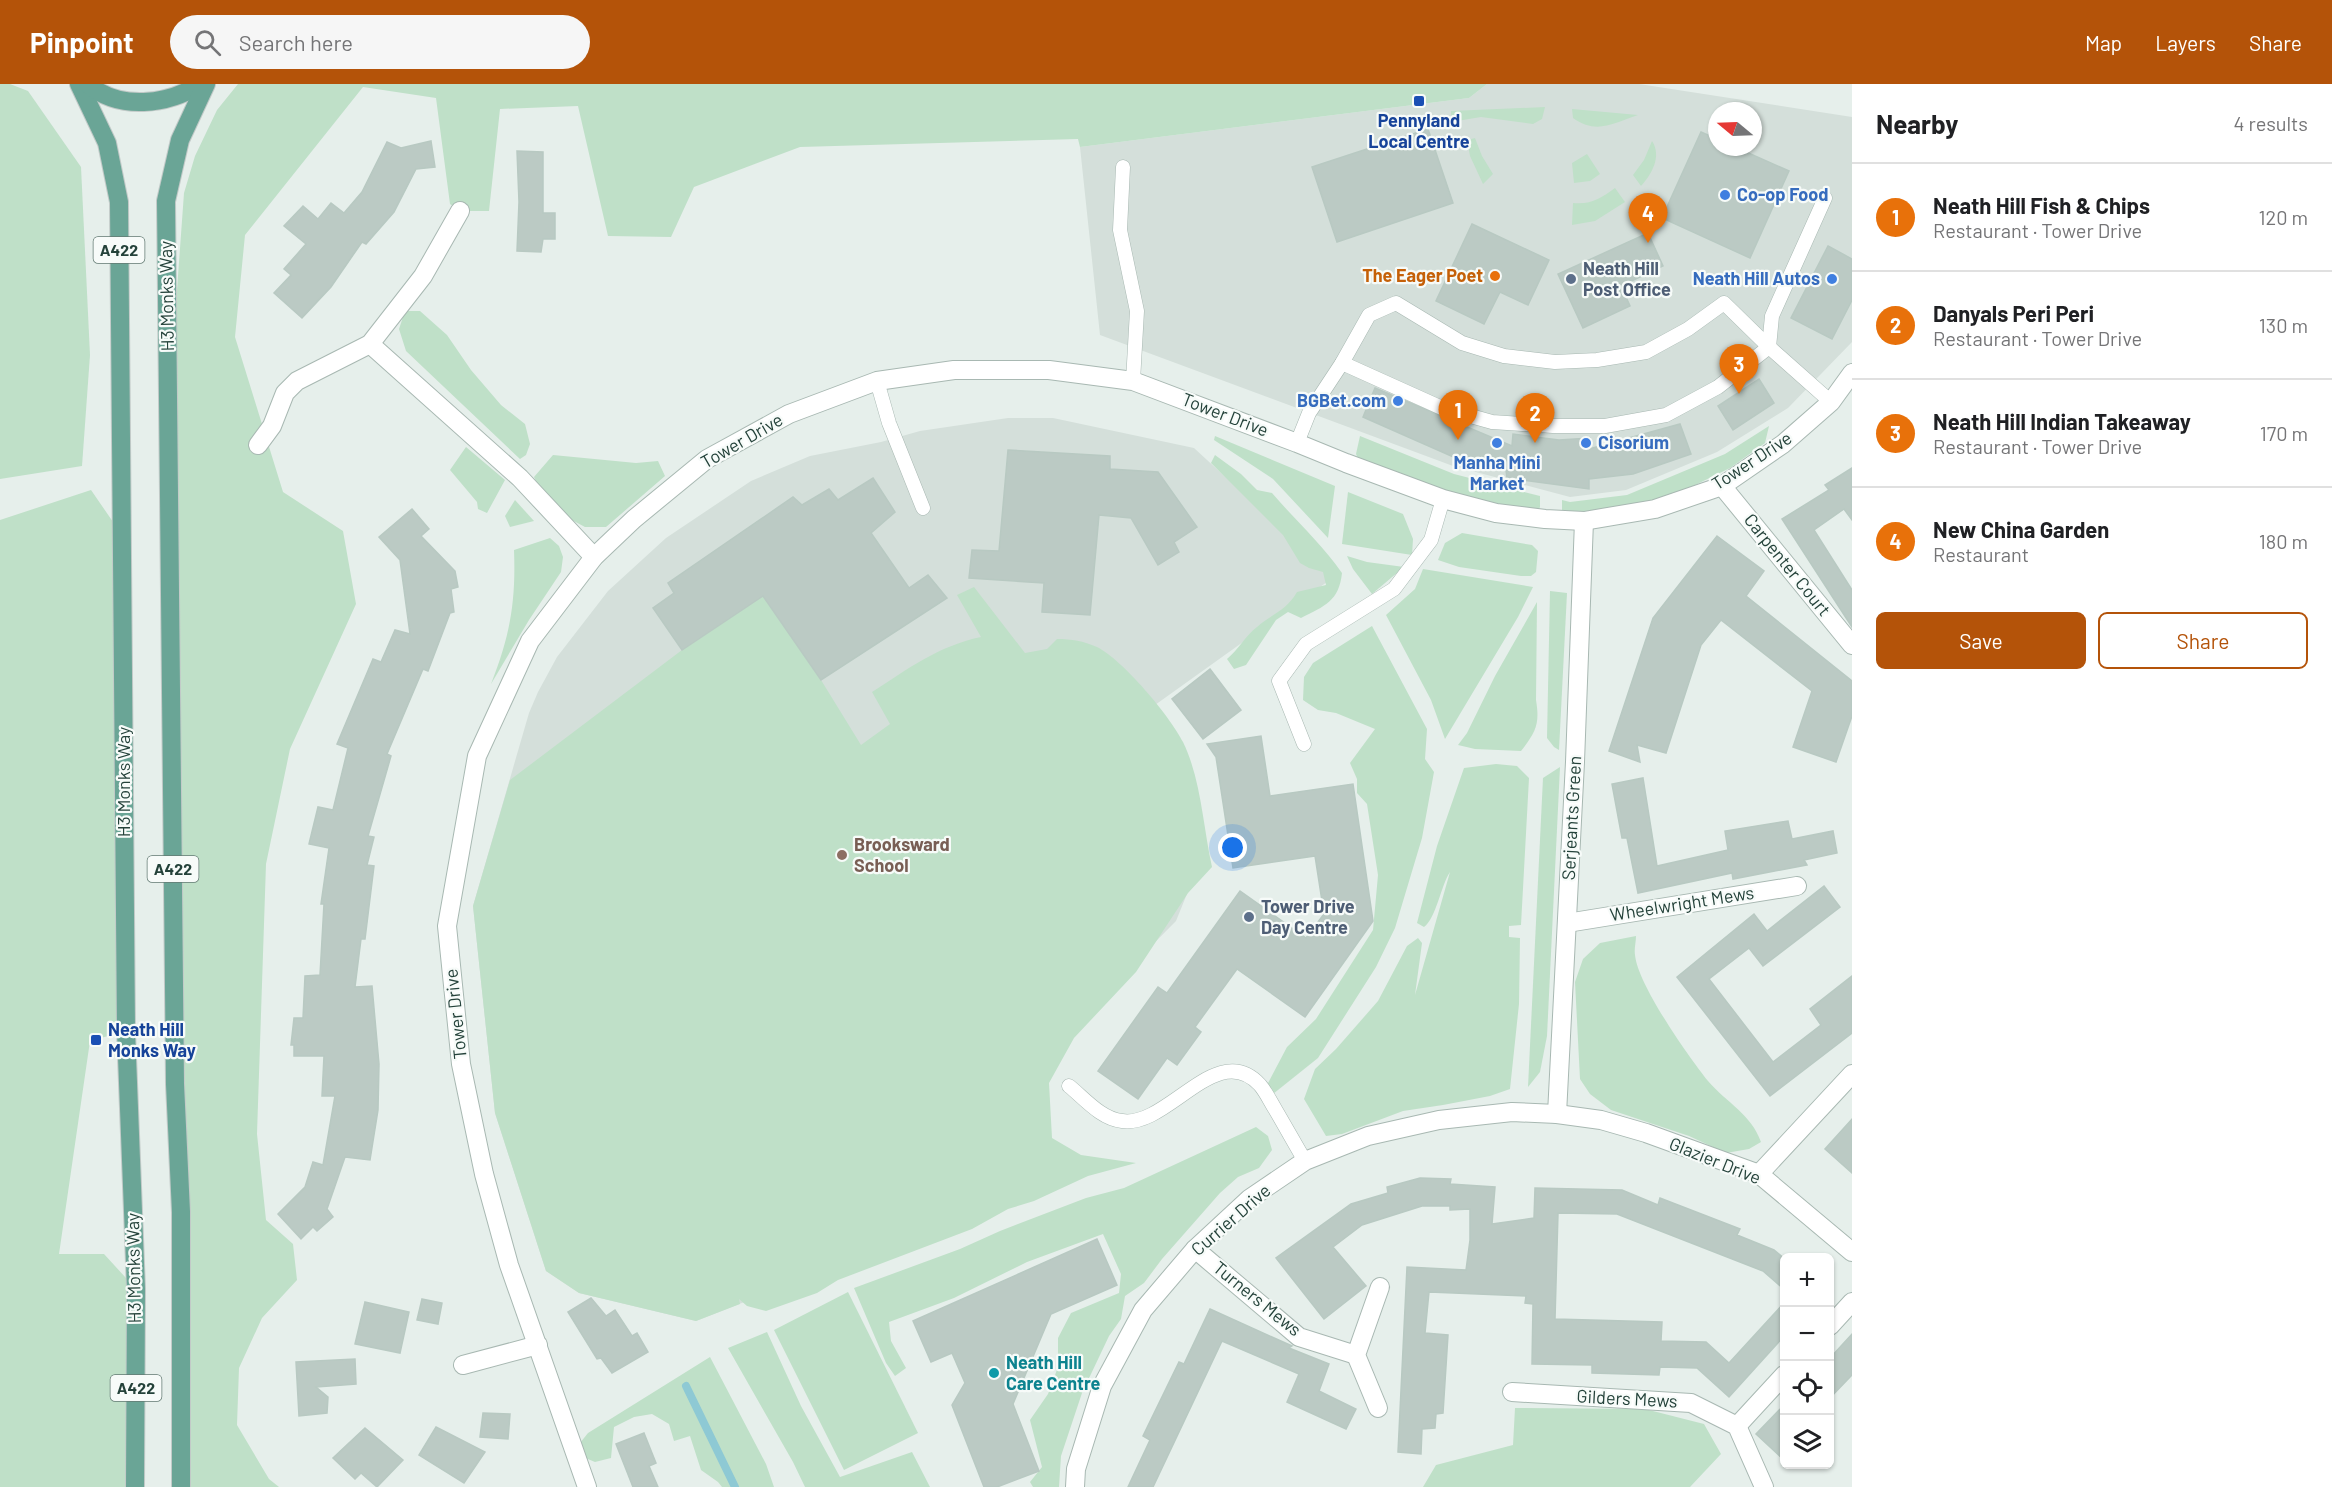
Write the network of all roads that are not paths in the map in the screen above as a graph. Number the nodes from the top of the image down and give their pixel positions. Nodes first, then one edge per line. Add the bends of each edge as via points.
1 (79, 84) edge
2 (88, 84) edge
3 (200, 84) edge
4 (206, 84) edge
5 (1123, 167) dead end
6 (1825, 198) dead end
7 (460, 211) dead end
8 (370, 344) junction
9 (1769, 347) junction
10 (1342, 363) junction
11 (1852, 373) edge
12 (877, 381) junction
13 (1133, 381) junction
14 (1831, 402) junction
15 (1297, 443) junction
16 (258, 445) dead end
17 (1722, 486) junction
18 (1443, 498) junction
19 (923, 508) dead end
20 (1584, 521) junction
21 (594, 557) junction
22 (1852, 645) edge
23 (1304, 744) dead end
24 (1797, 886) dead end
25 (1567, 923) junction
26 (1852, 1074) edge
27 (1069, 1086) dead end
28 (1557, 1114) junction
29 (1305, 1161) junction
30 (1759, 1174) junction
31 (1195, 1249) junction
32 (1852, 1252) edge
33 (1380, 1287) dead end
34 (1852, 1302) edge
35 (1834, 1322) edge
36 (538, 1345) junction
37 (1356, 1355) junction
38 (463, 1365) dead end
39 (1780, 1380) edge
40 (1512, 1392) dead end
41 (1378, 1408) dead end
42 (1737, 1426) junction
43 (135, 1487) edge
44 (181, 1487) edge
45 (587, 1487) edge
46 (1075, 1487) edge
47 (1764, 1487) edge

1 - 43 main road, H3 Monks Way / A422 via 107,143 119,202 126,1031 136,1289
2 - 3 main road via 114,98 139,103 164,101
4 - 44 main road, H3 Monks Way / A422 via 180,140 166,201 175,1084 181,1212
5 - 13 lane via 1120,230 1137,311
6 - 9 lane via 1772,316
7 - 8 street via 423,276
8 - 16 street via 297,381 285,393 272,426
8 - 21 street via 520,478
9 - 10 lane via 1718,387 1666,415 1605,426 1492,422 1442,408
9 - 10 lane via 1724,303 1646,352 1556,362 1503,356 1462,343 1396,303 1368,315
9 - 14 lane
10 - 15 lane via 1309,413
11 - 14 street, Tower Drive
12 - 13 street, Tower Drive via 954,370 1037,370
12 - 19 lane via 889,423
12 - 21 street, Tower Drive via 789,414 707,459
13 - 15 street, Tower Drive
14 - 17 street, Tower Drive via 1783,444
15 - 18 street, Tower Drive
17 - 20 street, Tower Drive via 1656,509
17 - 22 street, Carpenter Court
18 - 20 street, Tower Drive via 1496,513
18 - 23 lane via 1431,540 1394,589 1306,644 1279,681
20 - 25 street, Serjeants Green
21 - 36 street, Tower Drive via 530,641 477,756 447,926 461,1064 480,1152 509,1265
24 - 25 street, Wheelwright Mews
25 - 28 street, Serjeants Green
26 - 30 street
27 - 29 lane via 1106,1116 1122,1122 1145,1119 1210,1077 1230,1070 1245,1073 1260,1085
28 - 29 street, Currier Drive via 1512,1112 1439,1120 1368,1136
28 - 30 street, Glazier Drive via 1600,1120 1646,1133
29 - 31 street, Currier Drive via 1249,1199
30 - 32 street, Glazier Drive
31 - 37 street, Turners Mews via 1299,1337
31 - 46 street, Currier Drive via 1143,1310 1102,1386
33 - 37 street
34 - 35 street
36 - 38 street
36 - 45 street, Tower Drive
37 - 41 street
39 - 42 street
40 - 42 street, Gilders Mews via 1691,1403
42 - 47 street

